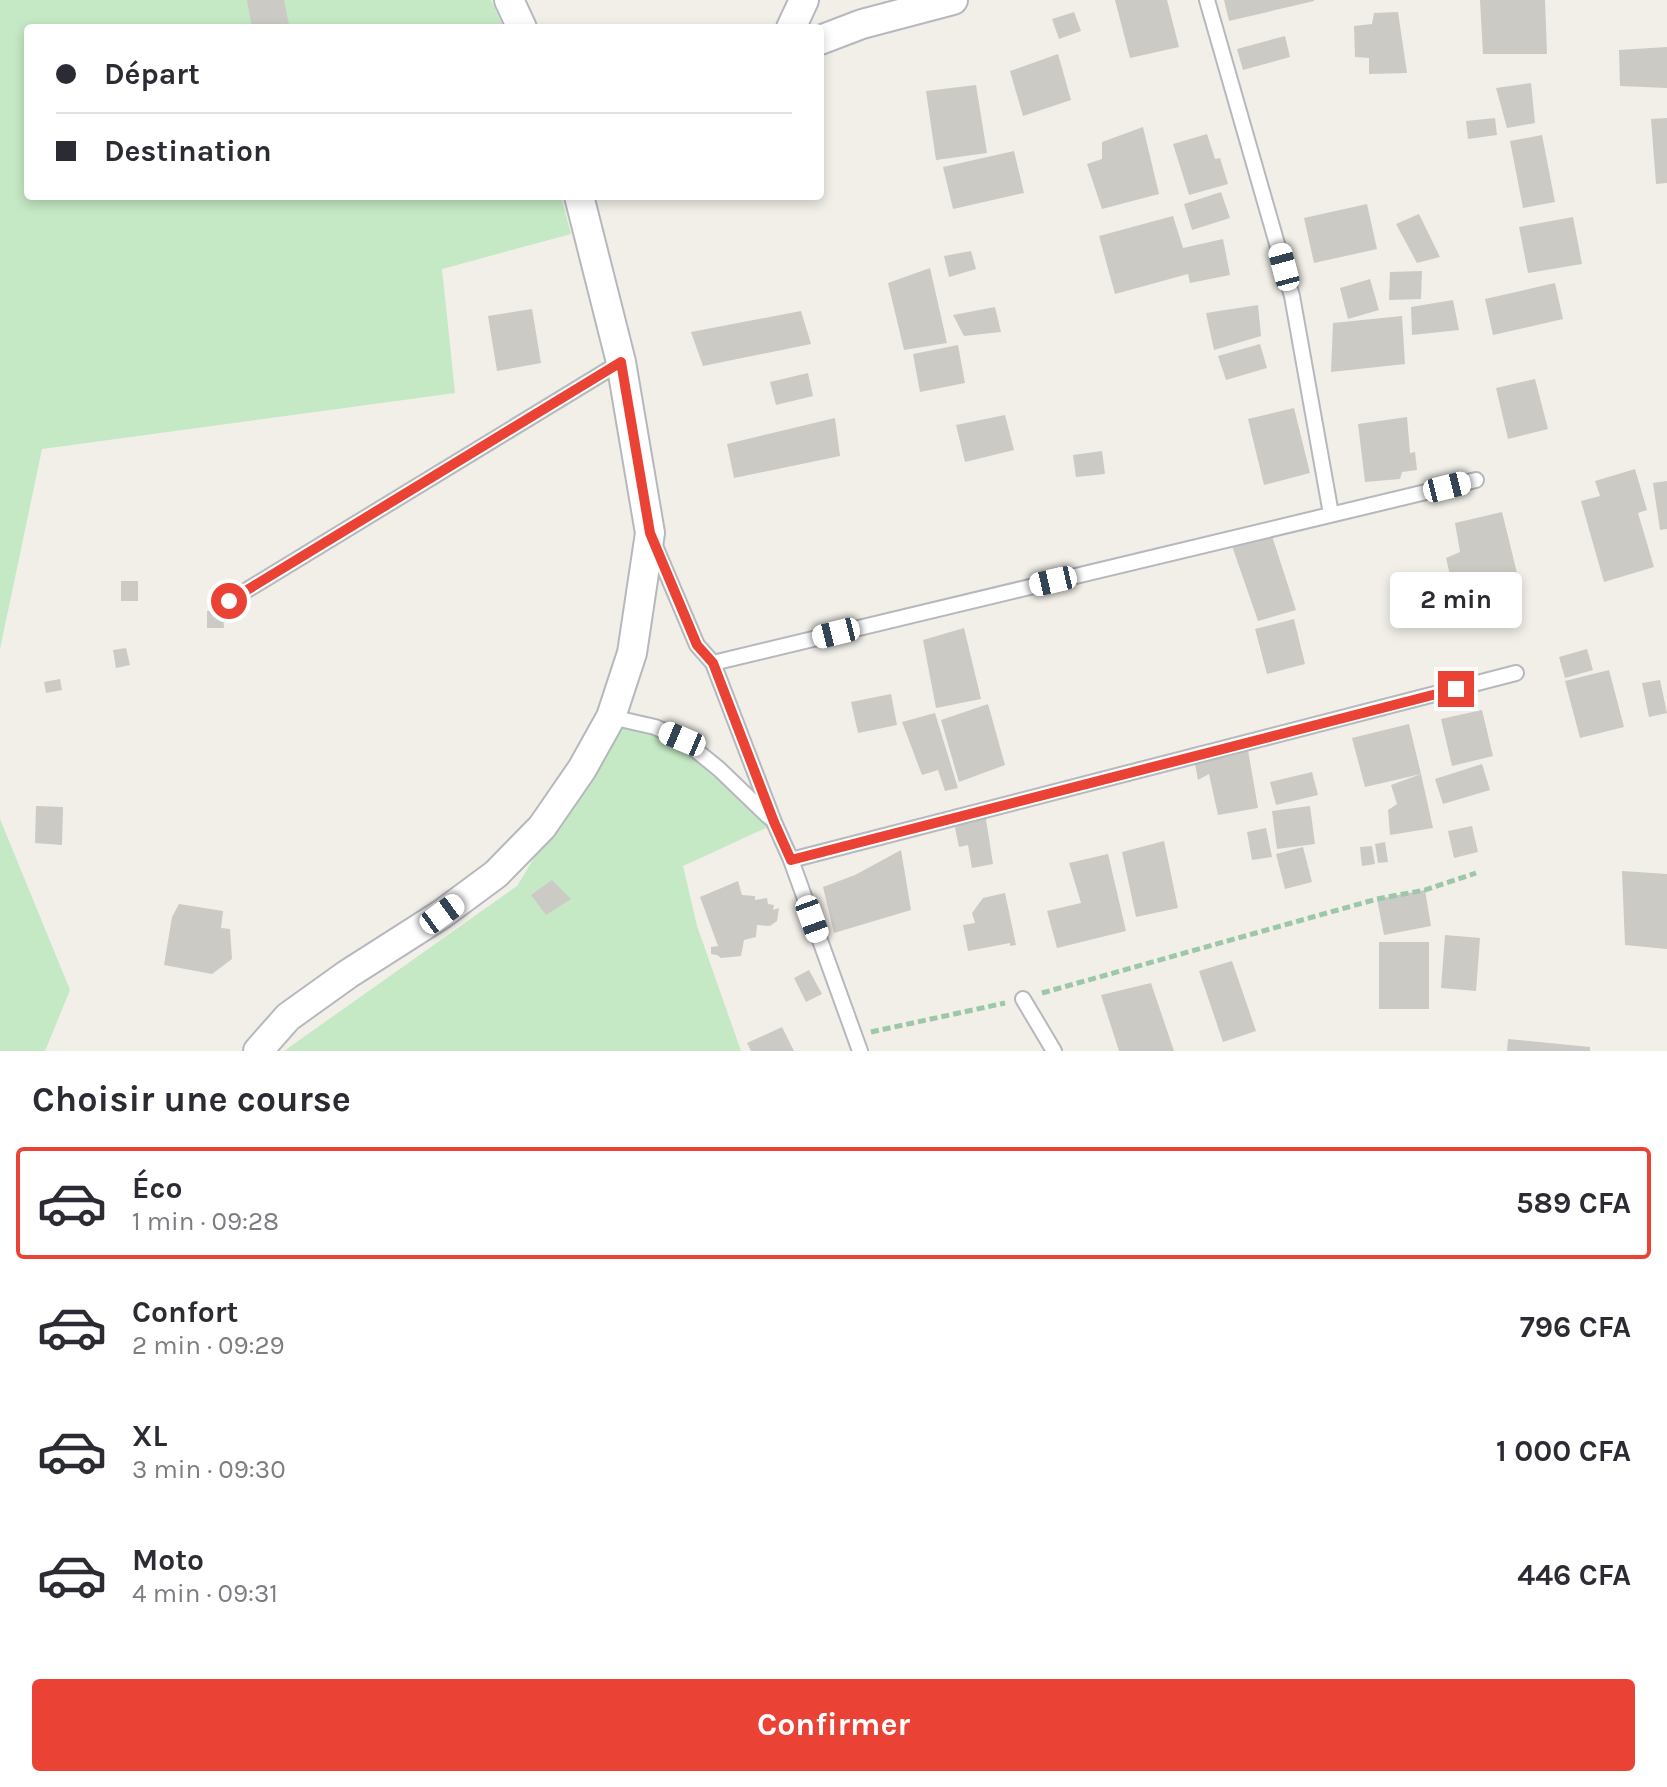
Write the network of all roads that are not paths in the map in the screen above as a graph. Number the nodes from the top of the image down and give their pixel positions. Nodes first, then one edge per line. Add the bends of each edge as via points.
1 (509, 0) edge
2 (804, 0) edge
3 (953, 0) edge
4 (1207, 0) edge
5 (520, 24) edge
6 (793, 24) edge
7 (824, 38) edge
8 (580, 200) edge
9 (621, 362) junction
10 (1476, 480) dead end
11 (1331, 514) junction
12 (650, 533) junction
13 (229, 601) dead end
14 (713, 663) junction
15 (1516, 673) dead end
16 (611, 717) junction
17 (774, 822) junction
18 (791, 860) junction
19 (1023, 999) road end
20 (258, 1051) edge
21 (860, 1051) edge
22 (1054, 1051) edge

1 - 5 street
2 - 6 street
3 - 7 street
4 - 11 lane via 1292,296
8 - 9 street
9 - 12 street
9 - 13 lane
10 - 11 lane
11 - 14 lane
12 - 14 lane via 697,645
12 - 16 street via 632,653
14 - 17 lane
15 - 18 lane
16 - 17 lane via 682,739
16 - 20 street via 542,827 496,874 288,1017
17 - 18 lane
18 - 21 lane
19 - 22 lane

